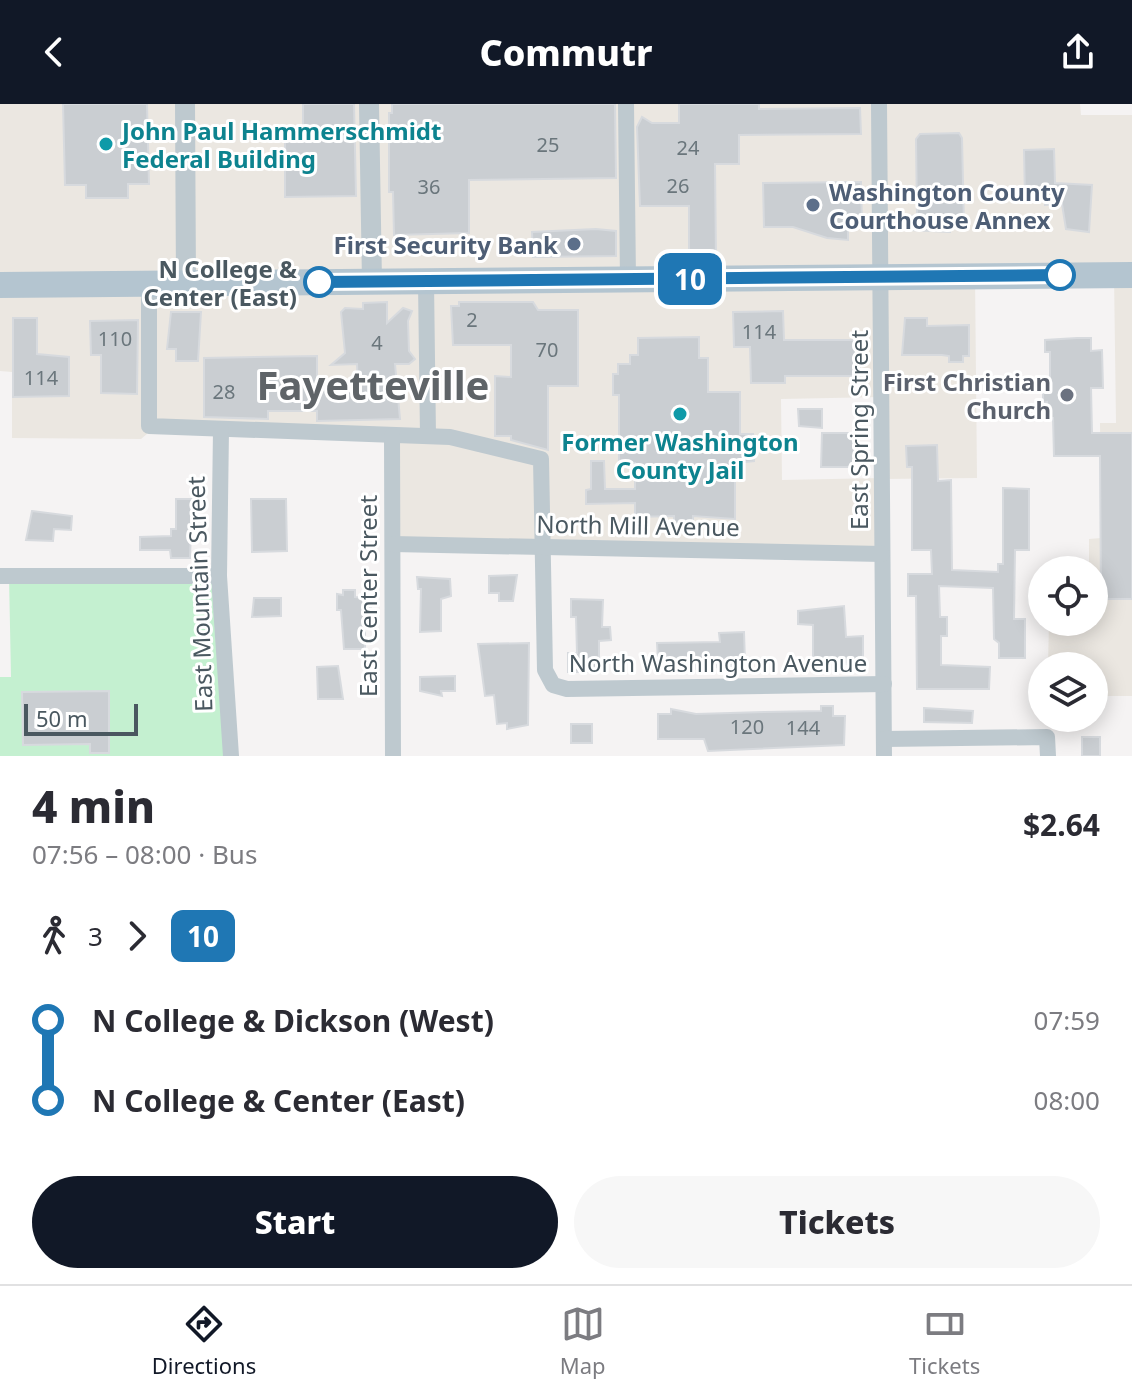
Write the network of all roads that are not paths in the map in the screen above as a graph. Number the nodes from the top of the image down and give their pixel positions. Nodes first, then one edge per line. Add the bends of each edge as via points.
1 (185, 104) edge
2 (369, 104) edge
3 (626, 104) edge
4 (879, 104) edge
5 (881, 275) junction
6 (1132, 275) edge
7 (628, 280) junction
8 (372, 282) junction
9 (426, 282) junction
10 (186, 283) junction
11 (149, 284) junction
12 (3, 287) edge
13 (221, 430) junction
14 (392, 436) junction
15 (428, 436) junction
16 (393, 544) junction
17 (543, 547) junction
18 (882, 554) junction
19 (0, 576) edge
20 (219, 576) junction
21 (884, 684) junction
22 (884, 748) edge
23 (231, 756) edge
24 (393, 756) edge
25 (1048, 756) edge

1 - 10 street
2 - 8 street
3 - 7 street
4 - 5 street, East Spring Street
5 - 6 main road
5 - 7 main road
5 - 18 street, East Spring Street
7 - 9 main road
8 - 9 main road
8 - 10 main road
9 - 15 street
10 - 11 main road
11 - 12 main road
11 - 13 street via 149,426
13 - 14 street
13 - 20 street, East Mountain Street
14 - 15 street
14 - 16 street, East Center Street
15 - 17 street via 541,459
16 - 17 street, North Mill Avenue
16 - 24 street, East Center Street
17 - 18 street, North Mill Avenue
17 - 21 street, North Washington Avenue via 545,670 553,685 567,689
18 - 21 street, East Spring Street
19 - 20 street
20 - 23 street, East Mountain Street
21 - 22 street, East Spring Street
22 - 25 street via 1047,737

